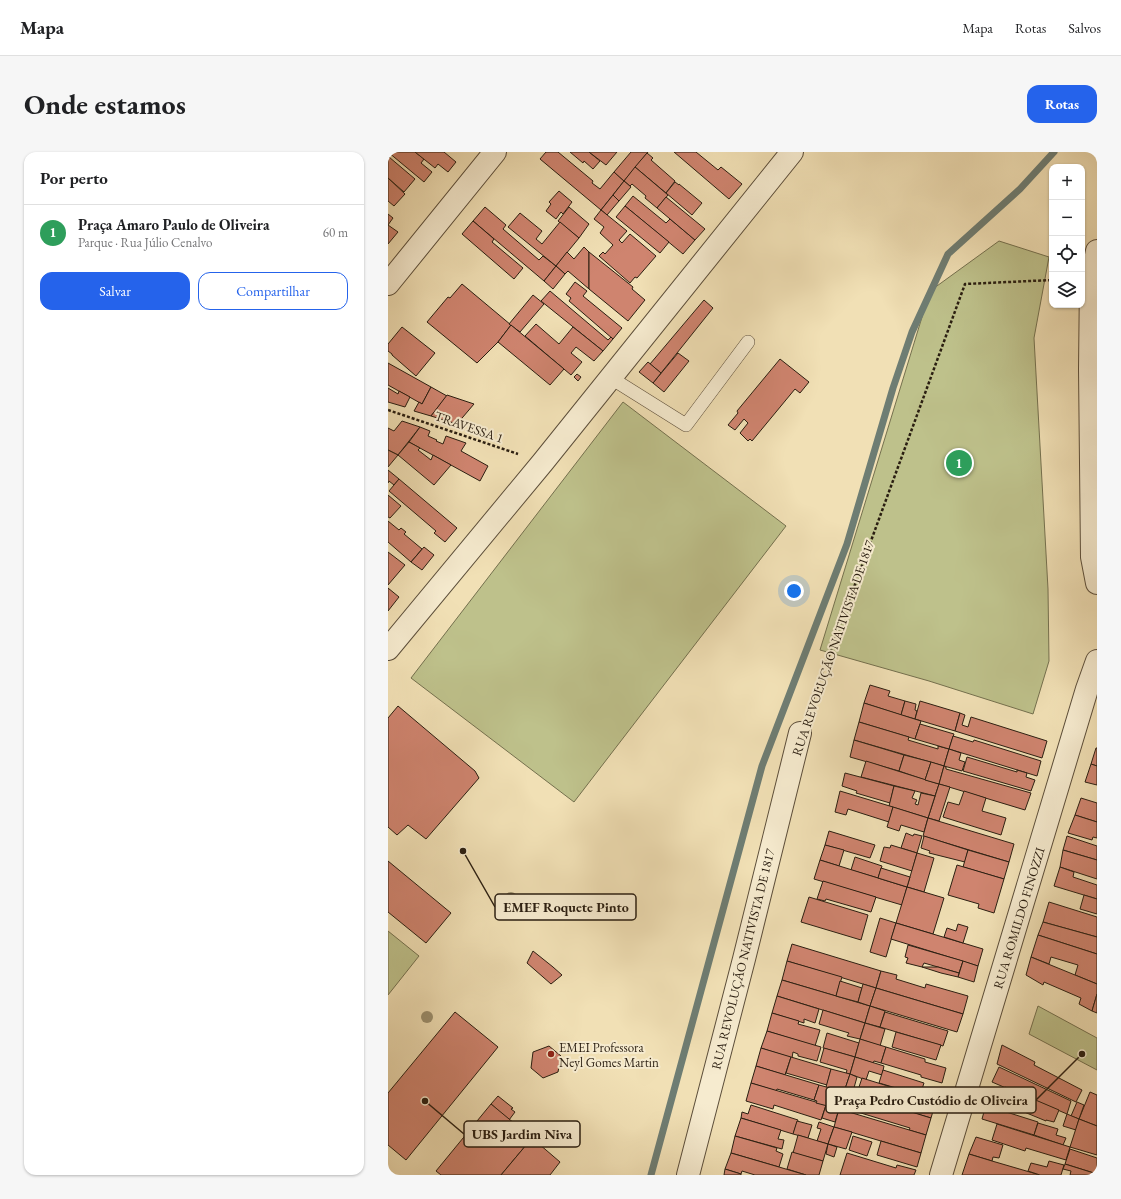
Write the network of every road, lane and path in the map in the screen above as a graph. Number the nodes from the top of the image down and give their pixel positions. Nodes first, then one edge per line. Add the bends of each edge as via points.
1 (495, 152) edge
2 (792, 152) edge
3 (1097, 250) edge
4 (1049, 280) edge
5 (388, 284) edge
6 (748, 342) dead end
7 (611, 378) junction
8 (388, 410) edge
9 (543, 462) junction
10 (1097, 583) edge
11 (388, 649) edge
12 (1097, 661) edge
13 (800, 733) joint
14 (688, 1175) edge
15 (941, 1175) edge

1 - 5 street
2 - 7 street
3 - 10 street via 1091,279 1090,369 1092,557
4 - 13 path, RUA REVOLUÇÃO NATIVISTA DE 1817 via 965,284
6 - 7 lane via 686,425
7 - 9 street
8 - 9 path, TRAVESSA 1
9 - 11 street
12 - 15 street, RUA ROMILDO FINOZZI
13 - 14 street, RUA REVOLUÇÃO NATIVISTA DE 1817

